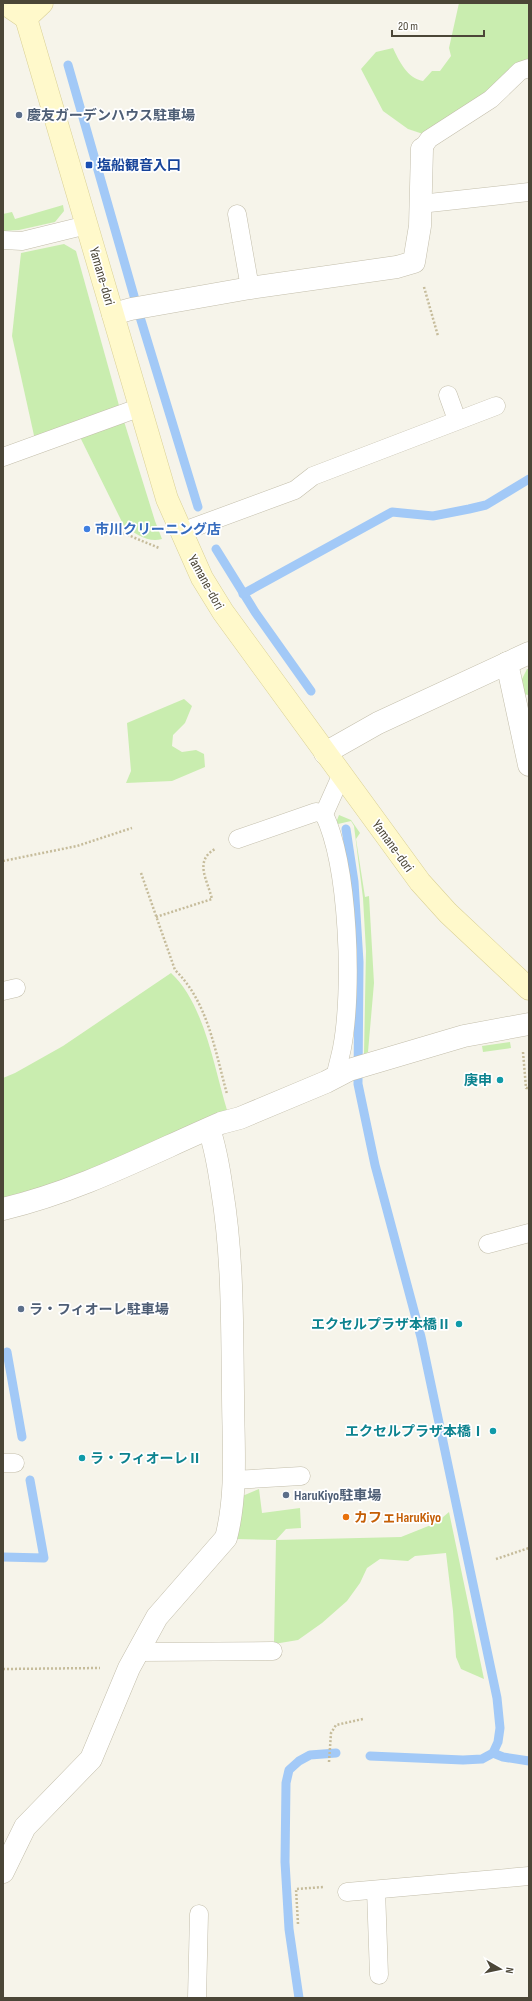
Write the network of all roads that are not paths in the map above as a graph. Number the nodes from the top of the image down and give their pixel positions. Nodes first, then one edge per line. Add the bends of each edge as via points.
1 (4, 3) edge
2 (42, 3) edge
3 (26, 18) junction
4 (529, 68) edge
5 (422, 148) joint
6 (529, 192) edge
7 (420, 204) junction
8 (238, 214) dead end
9 (87, 225) junction
10 (3, 240) edge
11 (250, 288) junction
12 (129, 310) junction
13 (448, 395) dead end
14 (496, 406) dead end
15 (141, 407) junction
16 (457, 420) junction
17 (3, 457) edge
18 (181, 532) junction
19 (529, 653) edge
20 (507, 663) junction
21 (325, 753) junction
22 (529, 765) edge
23 (341, 776) junction
24 (324, 814) junction
25 (238, 839) road end
26 (529, 989) edge
27 (523, 1025) edge
28 (350, 1071) junction
29 (209, 1128) junction
30 (3, 1209) edge
31 (529, 1233) edge
32 (488, 1244) dead end
33 (301, 1476) dead end
34 (233, 1480) junction
35 (273, 1651) dead end
36 (133, 1660) junction
37 (3, 1872) edge
38 (529, 1876) edge
39 (376, 1890) junction
40 (347, 1892) road end
41 (199, 1914) dead end
42 (379, 1975) dead end
43 (197, 1998) edge

1 - 3 street
2 - 3 street
3 - 9 street, Yamane-dori
4 - 5 lane via 520,71 491,99 428,139
5 - 7 street
6 - 7 lane
7 - 11 street via 420,226 414,262 397,267
8 - 11 lane
9 - 10 lane via 22,241
9 - 12 street, Yamane-dori
11 - 12 street
12 - 15 street, Yamane-dori
13 - 16 lane
14 - 16 lane
15 - 17 lane
15 - 18 street, Yamane-dori via 167,499
16 - 18 lane via 313,476 295,490
18 - 21 street, Yamane-dori via 202,578 223,612
19 - 20 street
20 - 21 street via 378,723
20 - 22 street
21 - 23 street, Yamane-dori
23 - 24 lane
23 - 26 street, Yamane-dori via 434,898
24 - 25 lane via 316,812
24 - 28 lane via 337,856 346,929 346,1012 342,1048
27 - 28 street via 464,1036
28 - 29 street
29 - 30 street via 74,1189
29 - 34 street via 215,1146 228,1226 232,1301
31 - 32 lane
33 - 34 lane
34 - 36 street via 226,1538 157,1617
35 - 36 lane
36 - 37 street via 91,1759 26,1827
38 - 39 lane
39 - 40 lane
39 - 42 lane
41 - 43 lane

